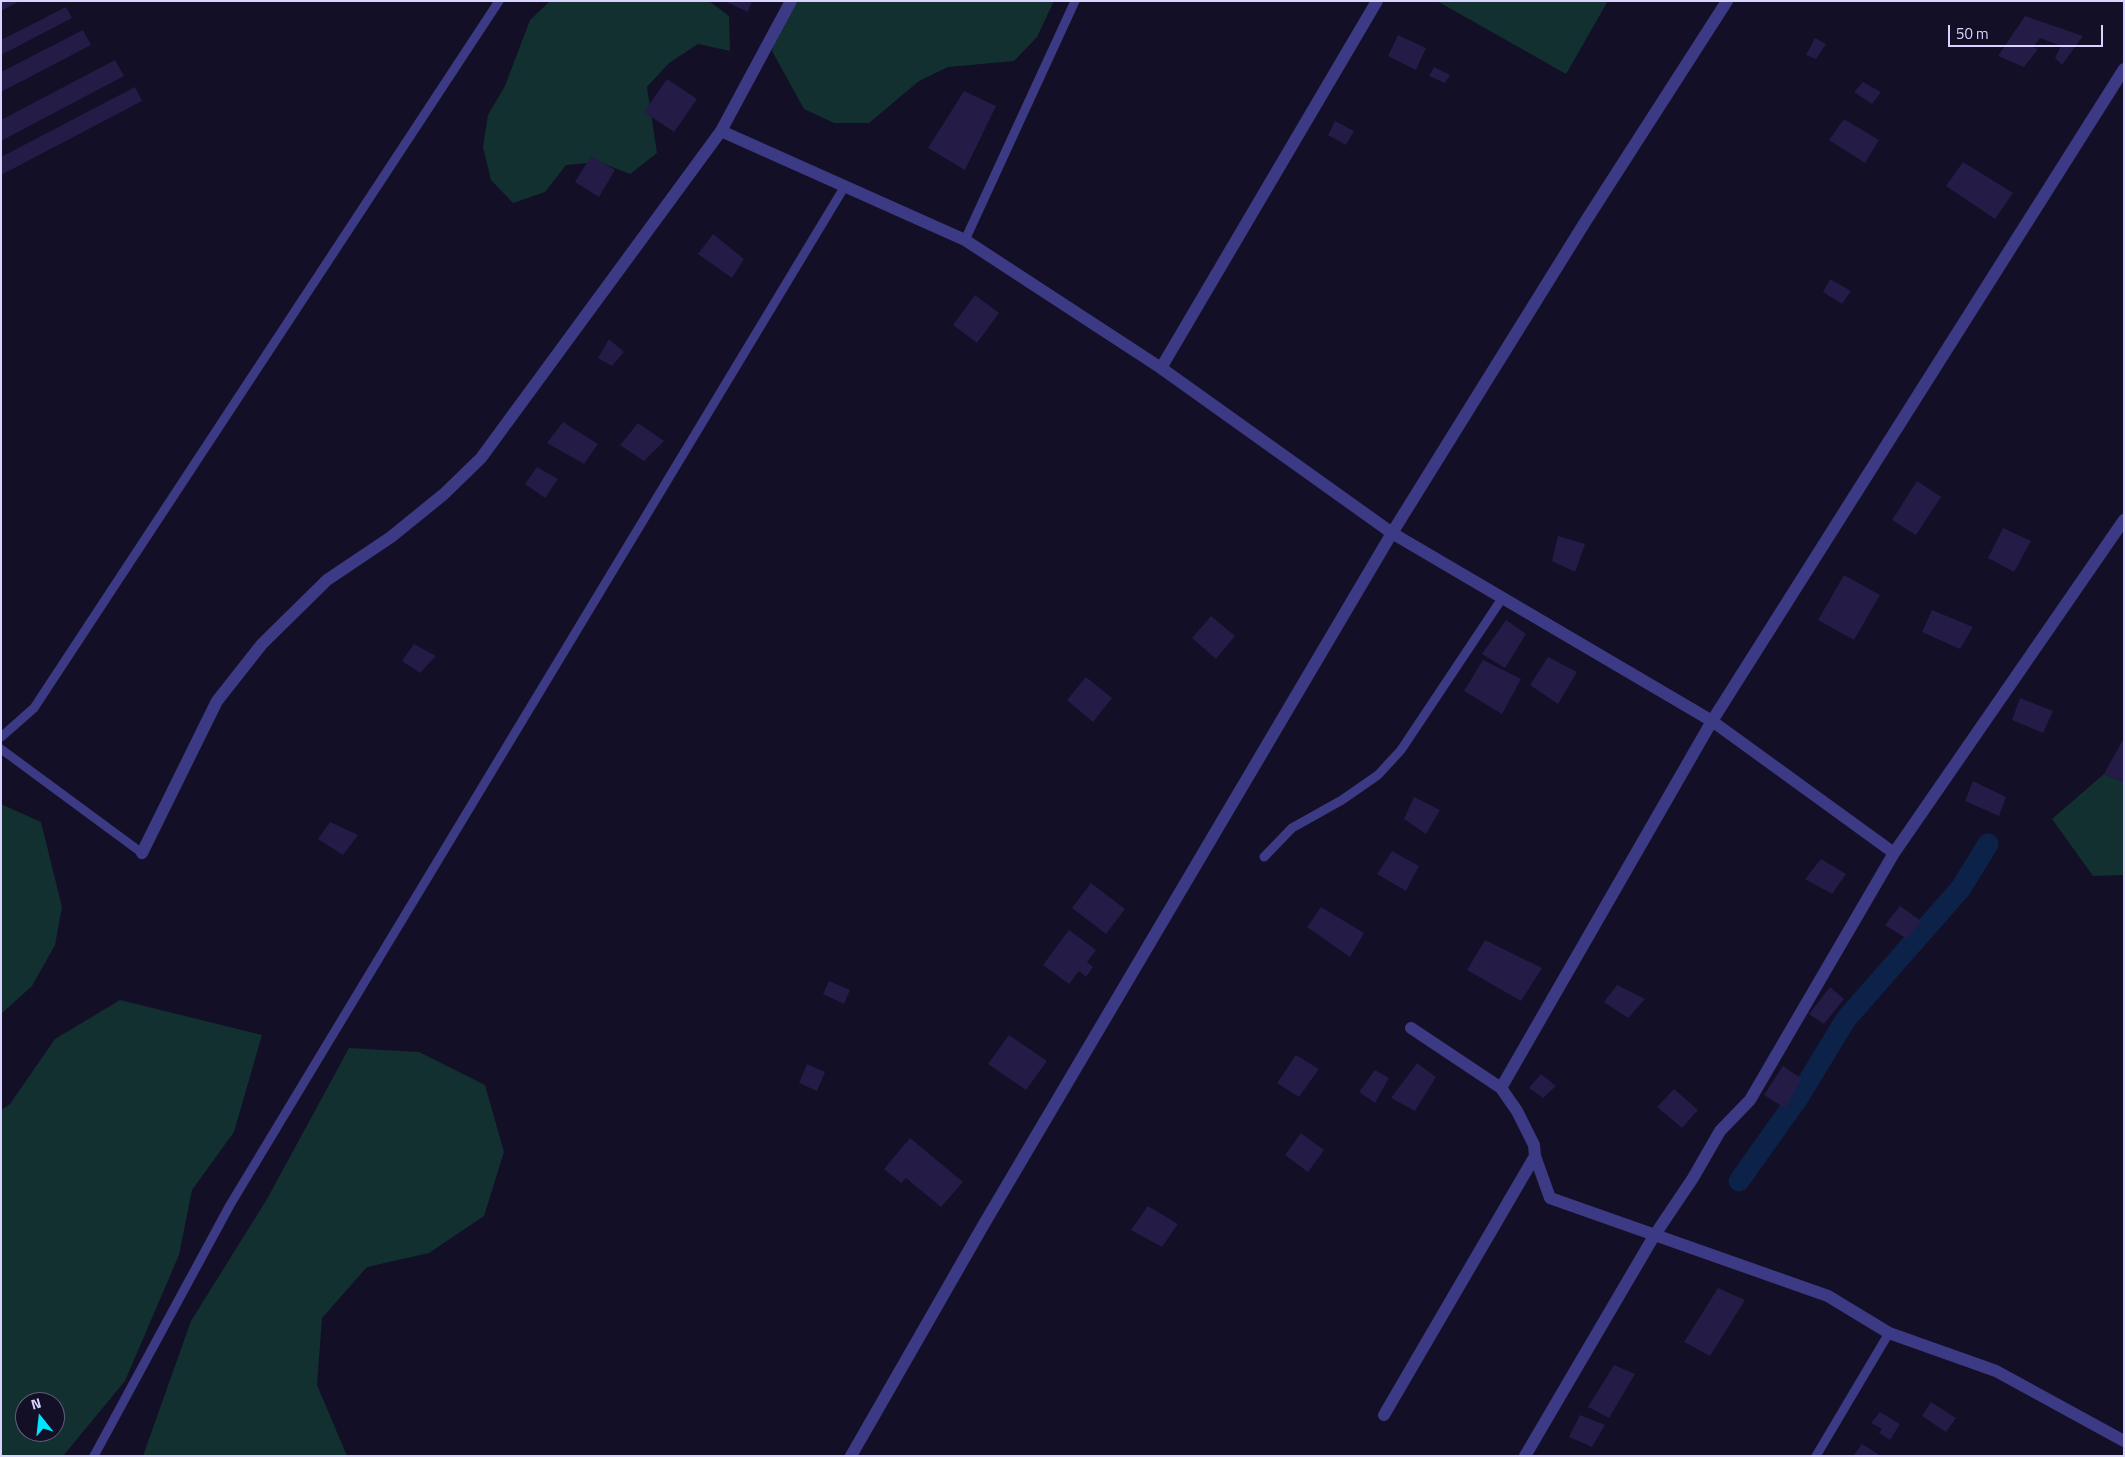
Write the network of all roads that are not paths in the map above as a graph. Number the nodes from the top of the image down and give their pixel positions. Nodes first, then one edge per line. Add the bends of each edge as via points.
1 (498, 1) edge
2 (791, 1) edge
3 (1075, 1) edge
4 (1377, 1) edge
5 (1727, 1) edge
6 (2124, 69) edge
7 (721, 131) junction
8 (845, 186) junction
9 (965, 240) junction
10 (1161, 368) junction
11 (2124, 520) edge
12 (1392, 533) junction
13 (1503, 597) junction
14 (1712, 721) junction
15 (1, 738) edge
16 (1, 749) edge
17 (142, 853) joint
18 (1894, 853) junction
19 (1264, 857) dead end
20 (1411, 1028) dead end
21 (1502, 1088) junction
22 (1534, 1156) junction
23 (1654, 1236) junction
24 (1889, 1333) junction
25 (1384, 1415) dead end
26 (2124, 1441) edge
27 (94, 1456) edge
28 (851, 1456) edge
29 (1525, 1456) edge
30 (1816, 1456) edge

1 - 15 lane via 34,708
2 - 7 street
3 - 9 lane
4 - 10 street
5 - 12 street
6 - 14 street
7 - 8 street
7 - 17 street via 481,458 444,494 391,537 327,580 262,644 217,701
8 - 9 street
8 - 27 lane via 230,1205
9 - 10 street
10 - 12 street
11 - 18 street
12 - 13 street
12 - 28 street via 984,1224
13 - 14 street
13 - 19 lane via 1401,750 1378,774 1342,800 1292,828
14 - 18 street
14 - 21 street
16 - 17 lane
18 - 23 street via 1750,1100 1720,1131
20 - 21 street
21 - 22 street via 1534,1145
22 - 23 street via 1550,1198
22 - 25 street
23 - 24 street via 1828,1296
23 - 29 street
24 - 26 street via 1996,1371
24 - 30 lane

